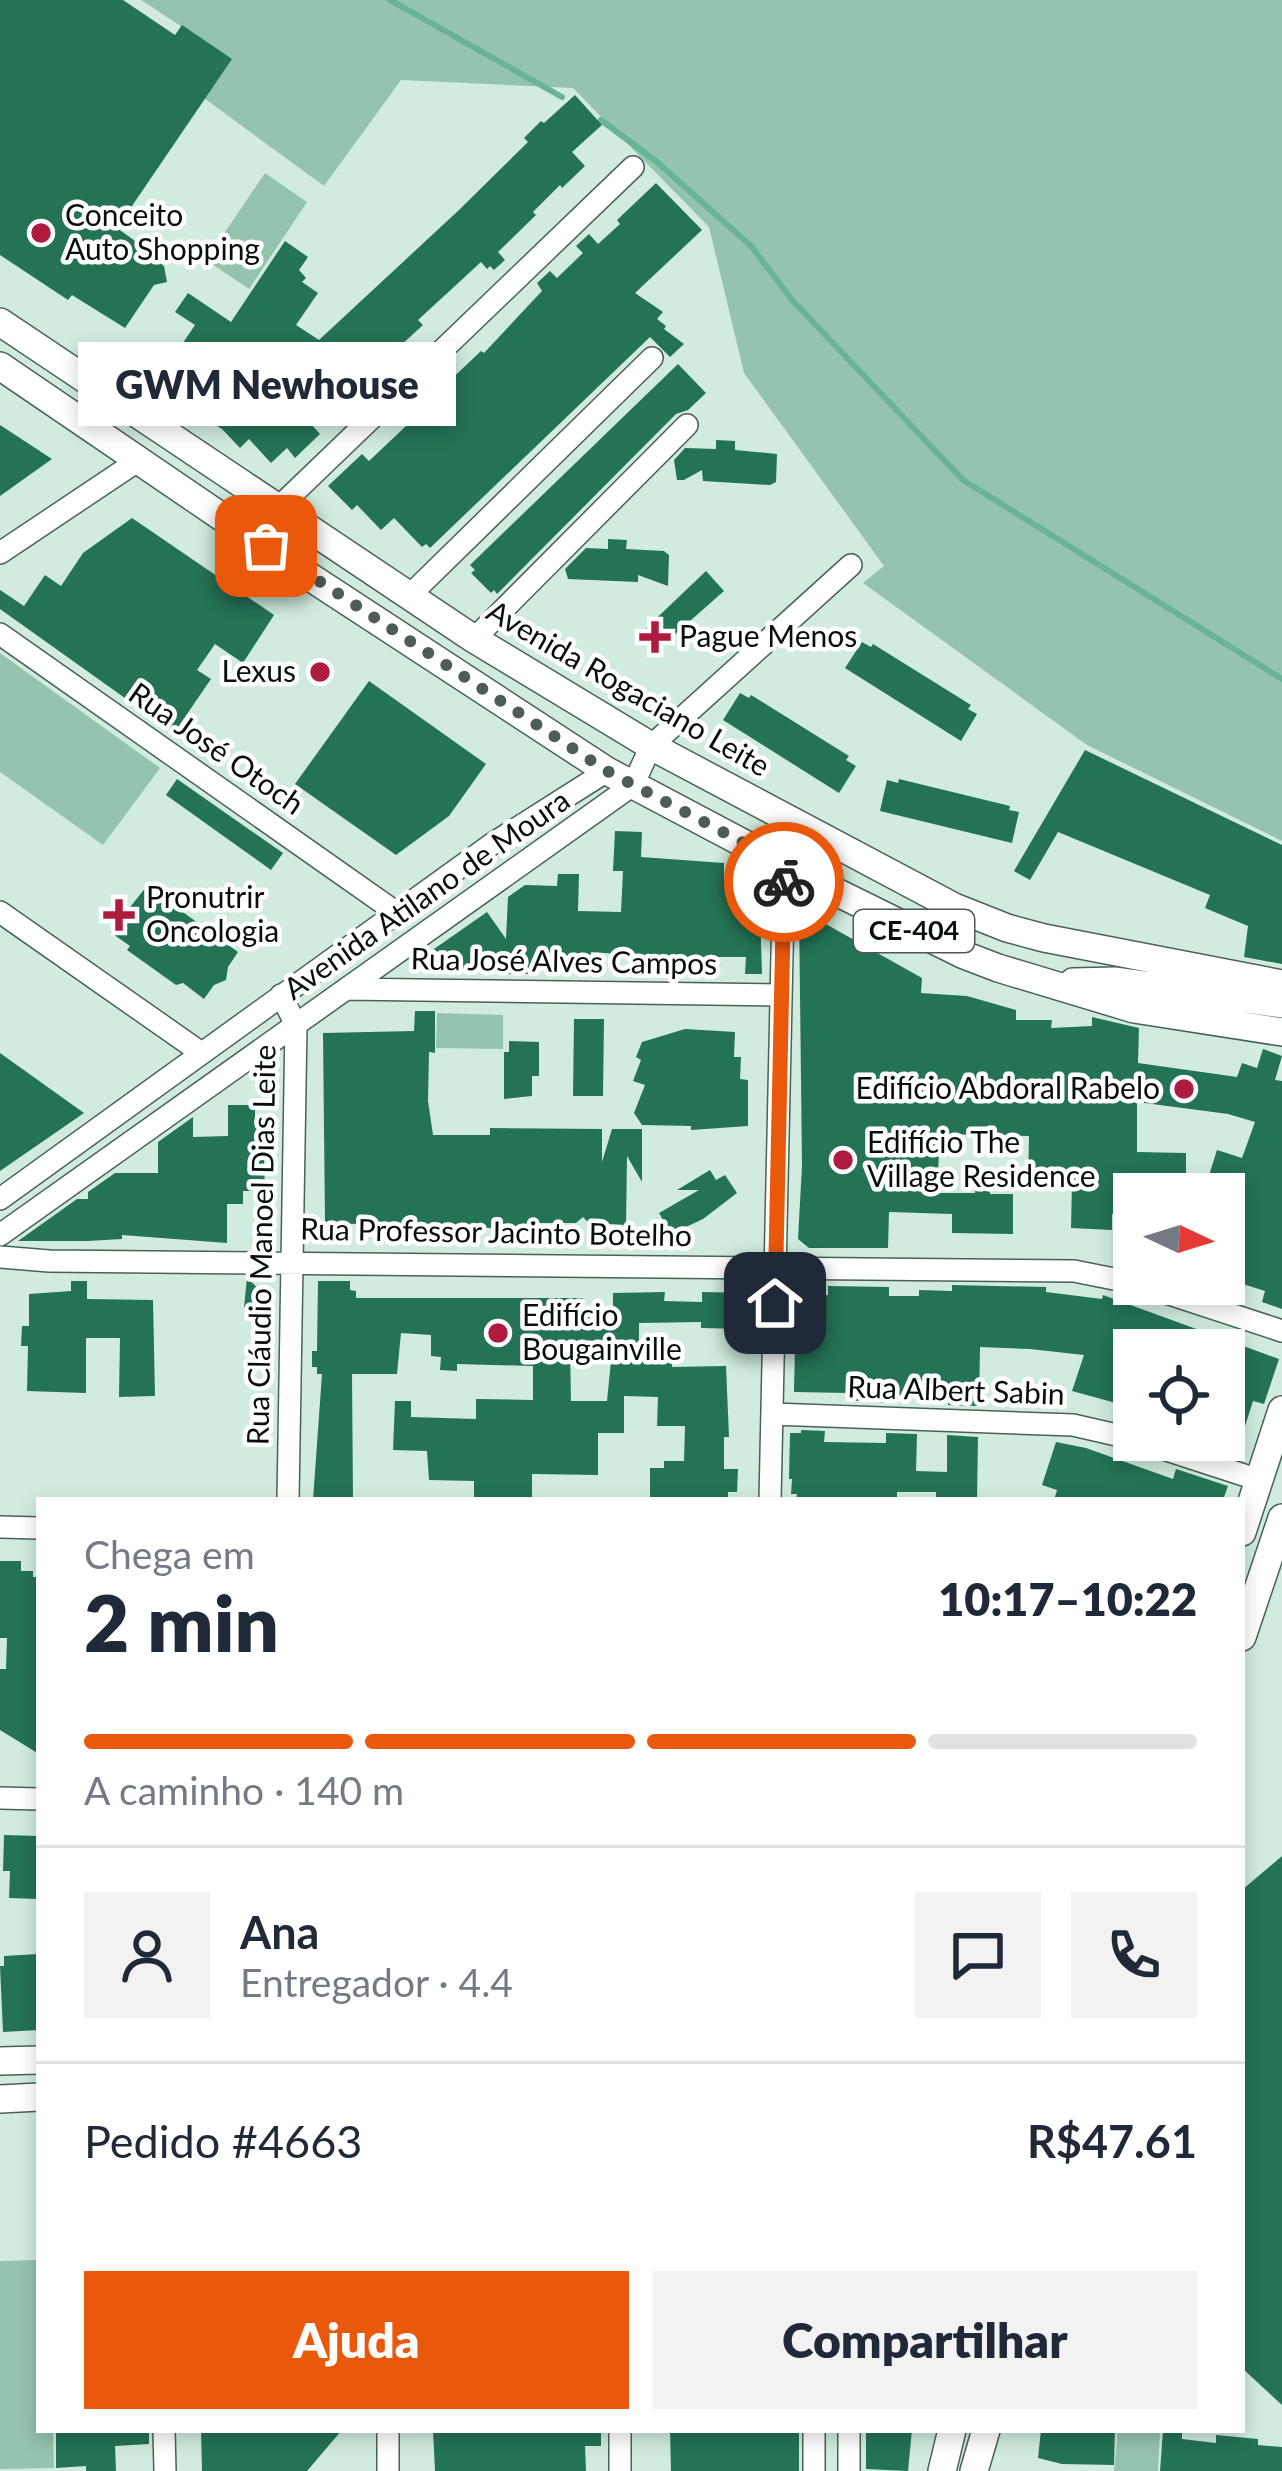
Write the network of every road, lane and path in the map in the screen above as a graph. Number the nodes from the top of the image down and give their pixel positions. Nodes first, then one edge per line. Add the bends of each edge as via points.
1 (632, 166) dead end
2 (0, 322) edge
3 (652, 358) dead end
4 (0, 366) edge
5 (686, 425) dead end
6 (139, 460) junction
7 (278, 508) junction
8 (0, 553) edge
9 (851, 565) dead end
10 (417, 602) junction
11 (0, 634) edge
12 (474, 640) junction
13 (651, 746) junction
14 (607, 771) junction
15 (633, 785) junction
16 (784, 864) junction
17 (0, 912) edge
18 (398, 913) junction
19 (1050, 983) junction
20 (1282, 983) edge
21 (346, 988) junction
22 (281, 995) junction
23 (781, 995) junction
24 (1282, 1004) edge
25 (296, 1025) junction
26 (1282, 1032) edge
27 (200, 1052) junction
28 (0, 1199) edge
29 (0, 1235) edge
30 (0, 1257) edge
31 (291, 1261) junction
32 (776, 1266) junction
33 (1113, 1278) edge
34 (1203, 1305) edge
35 (1282, 1331) edge
36 (1282, 1410) edge
37 (773, 1414) junction
38 (1113, 1435) edge
39 (1200, 1461) edge
40 (1259, 1480) junction
41 (288, 1497) edge
42 (770, 1497) edge
43 (1282, 1518) edge
44 (1245, 1523) edge
45 (0, 1527) edge
46 (36, 1528) edge
47 (1245, 1628) edge
48 (0, 1798) edge
49 (36, 1798) edge
50 (36, 2060) edge
51 (0, 2062) edge
52 (36, 2097) edge
53 (0, 2099) edge
54 (164, 2433) edge
55 (388, 2433) edge
56 (620, 2433) edge
57 (814, 2433) edge
58 (849, 2433) edge
59 (951, 2433) edge
60 (985, 2433) edge
61 (975, 2470) edge
62 (165, 2471) edge
63 (388, 2471) edge
64 (620, 2471) edge
65 (814, 2471) edge
66 (849, 2471) edge
67 (942, 2471) edge
68 (985, 2471) edge

1 - 7 street
2 - 7 main road, Avenida Rogaciano Leite
3 - 10 street via 492,512
4 - 6 main road
5 - 12 street
6 - 8 street
6 - 14 main road
7 - 10 main road, Avenida Rogaciano Leite
9 - 13 street, Avenida Atilano de Moura
10 - 12 main road, Avenida Rogaciano Leite
11 - 18 street, Rua José Otoch
12 - 13 main road, Avenida Rogaciano Leite
13 - 15 street, Avenida Atilano de Moura
13 - 20 main road, Avenida Rogaciano Leite / CE-404 via 1007,928
14 - 15 main road
14 - 18 street, Avenida Atilano de Moura
15 - 16 main road
15 - 21 street, Avenida Atilano de Moura
16 - 19 main road, CE-404 via 964,955
16 - 23 street
17 - 27 street
18 - 22 street, Avenida Atilano de Moura
19 - 24 main road via 1116,981
19 - 26 main road, CE-404 via 1134,1009
21 - 23 street, Rua José Alves Campos
21 - 25 street, Avenida Atilano de Moura
22 - 25 street, Rua Cláudio Manoel Dias Leite
22 - 27 street, Avenida Atilano de Moura
23 - 32 street
25 - 29 street, Avenida Atilano de Moura
25 - 31 street, Rua Cláudio Manoel Dias Leite
27 - 28 street, Avenida Atilano de Moura
30 - 31 street, Rua Professor Jacinto Botelho
31 - 32 street, Rua Professor Jacinto Botelho
31 - 41 street, Rua Cláudio Manoel Dias Leite
32 - 33 street, Rua Professor Jacinto Botelho
32 - 37 street
34 - 35 street, Rua Professor Jacinto Botelho
36 - 40 main road
37 - 38 street, Rua Albert Sabin via 1073,1425
37 - 42 street
39 - 40 street, Rua Albert Sabin
40 - 44 main road
43 - 47 main road
45 - 46 street
48 - 49 street
50 - 51 main road
52 - 53 main road
54 - 62 street
55 - 63 street
56 - 64 street
57 - 65 street
58 - 66 street
59 - 67 main road
60 - 61 main road
61 - 68 street

